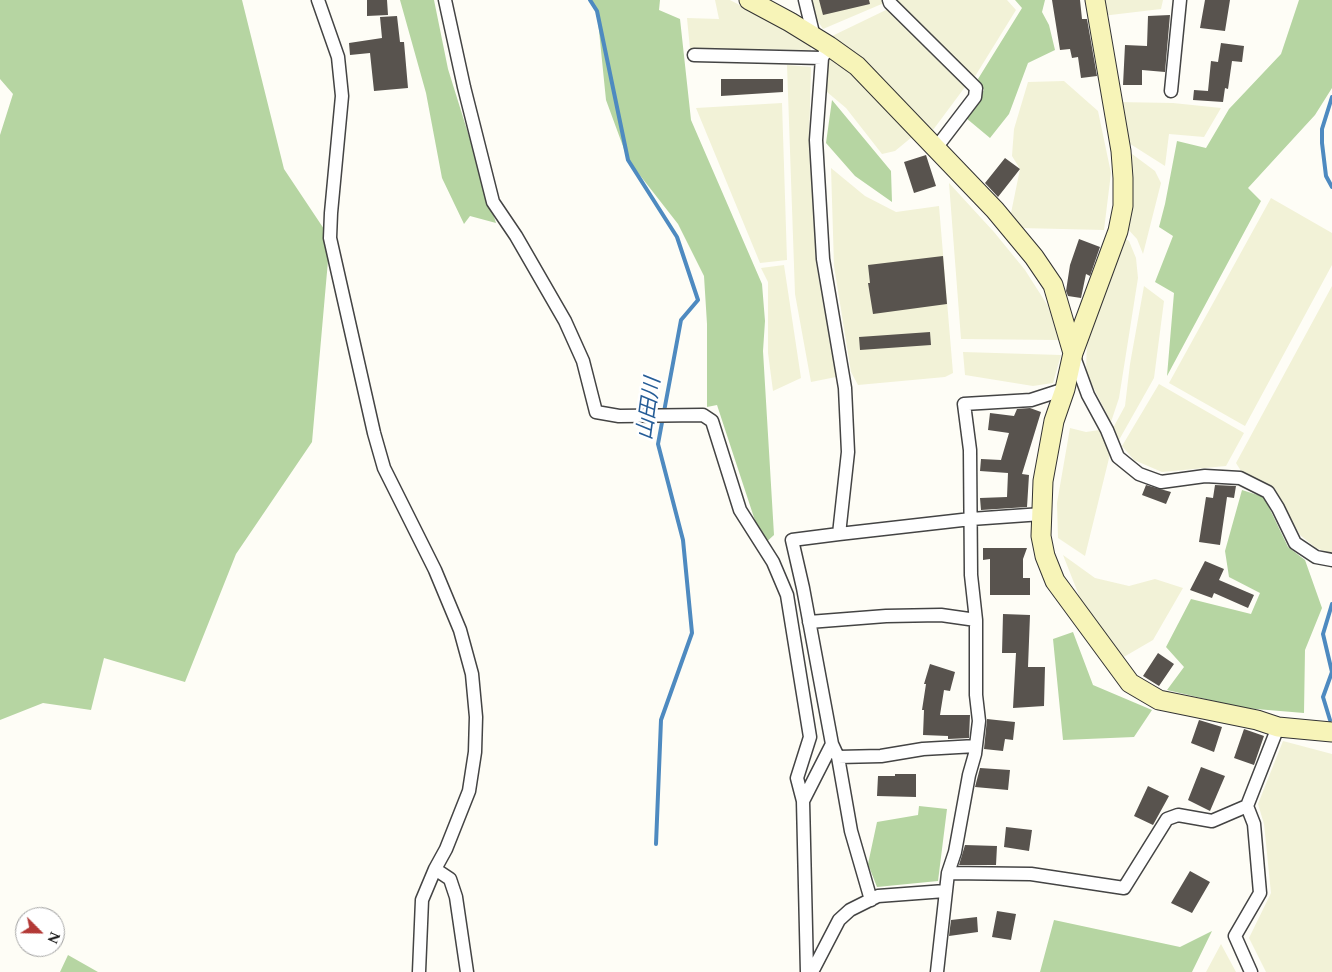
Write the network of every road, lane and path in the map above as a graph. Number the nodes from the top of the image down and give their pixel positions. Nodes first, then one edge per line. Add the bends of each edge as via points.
1 (318, 0) edge
2 (445, 0) edge
3 (749, 0) edge
4 (805, 0) edge
5 (889, 0) edge
6 (1095, 0) edge
7 (1180, 0) edge
8 (822, 47) junction
9 (694, 56) dead end
10 (1172, 92) dead end
11 (936, 148) junction
12 (1073, 353) junction
13 (1065, 389) junction
14 (1042, 514) junction
15 (971, 519) junction
16 (839, 534) junction
17 (1332, 560) edge
18 (976, 620) junction
19 (809, 622) junction
20 (1278, 727) junction
21 (1332, 732) edge
22 (832, 744) junction
23 (976, 746) junction
24 (838, 757) junction
25 (803, 800) junction
26 (1247, 806) junction
27 (435, 869) junction
28 (948, 874) junction
29 (945, 891) junction
30 (871, 900) junction
31 (419, 972) edge
32 (467, 972) edge
33 (807, 972) edge
34 (812, 972) edge
35 (937, 972) edge
36 (1251, 972) edge

1 - 27 street via 338,57 342,96 330,238 362,381 384,468 435,570 460,630 472,674 476,716 469,791
2 - 25 street via 494,202 566,321 583,361 596,412 619,416 703,415 712,421 740,510 773,562 787,595 810,737 797,778
3 - 8 street via 790,22
4 - 8 street
5 - 11 street via 976,88 975,97
6 - 12 street via 1121,152 1123,206 1118,231
7 - 10 street
8 - 9 street
8 - 11 street via 857,66
8 - 16 street via 816,140 823,259 845,388 848,452
11 - 12 street via 1016,233 1053,285
12 - 13 street
12 - 17 street via 1088,395 1118,457 1139,474 1161,482 1205,476 1240,478 1268,492 1295,543 1316,557
13 - 14 street via 1054,421 1042,481
13 - 15 street via 1031,400 964,404 970,450
14 - 15 street
14 - 20 street via 1044,556 1056,582 1130,683 1159,700
15 - 16 street
15 - 18 street
16 - 19 street via 792,540
18 - 19 street via 941,615
18 - 23 street via 979,720
19 - 22 street
20 - 21 street
20 - 26 street
22 - 24 street
22 - 25 street
23 - 24 street
23 - 28 street
24 - 30 street via 851,831
25 - 33 street
26 - 28 street via 1212,821 1178,815 1167,819 1124,888 1031,874
26 - 36 street via 1254,824 1260,893 1235,936
27 - 31 street via 422,900
27 - 32 street via 450,879 456,897
28 - 29 street
29 - 30 street via 878,896
29 - 35 street
30 - 34 street via 838,920

